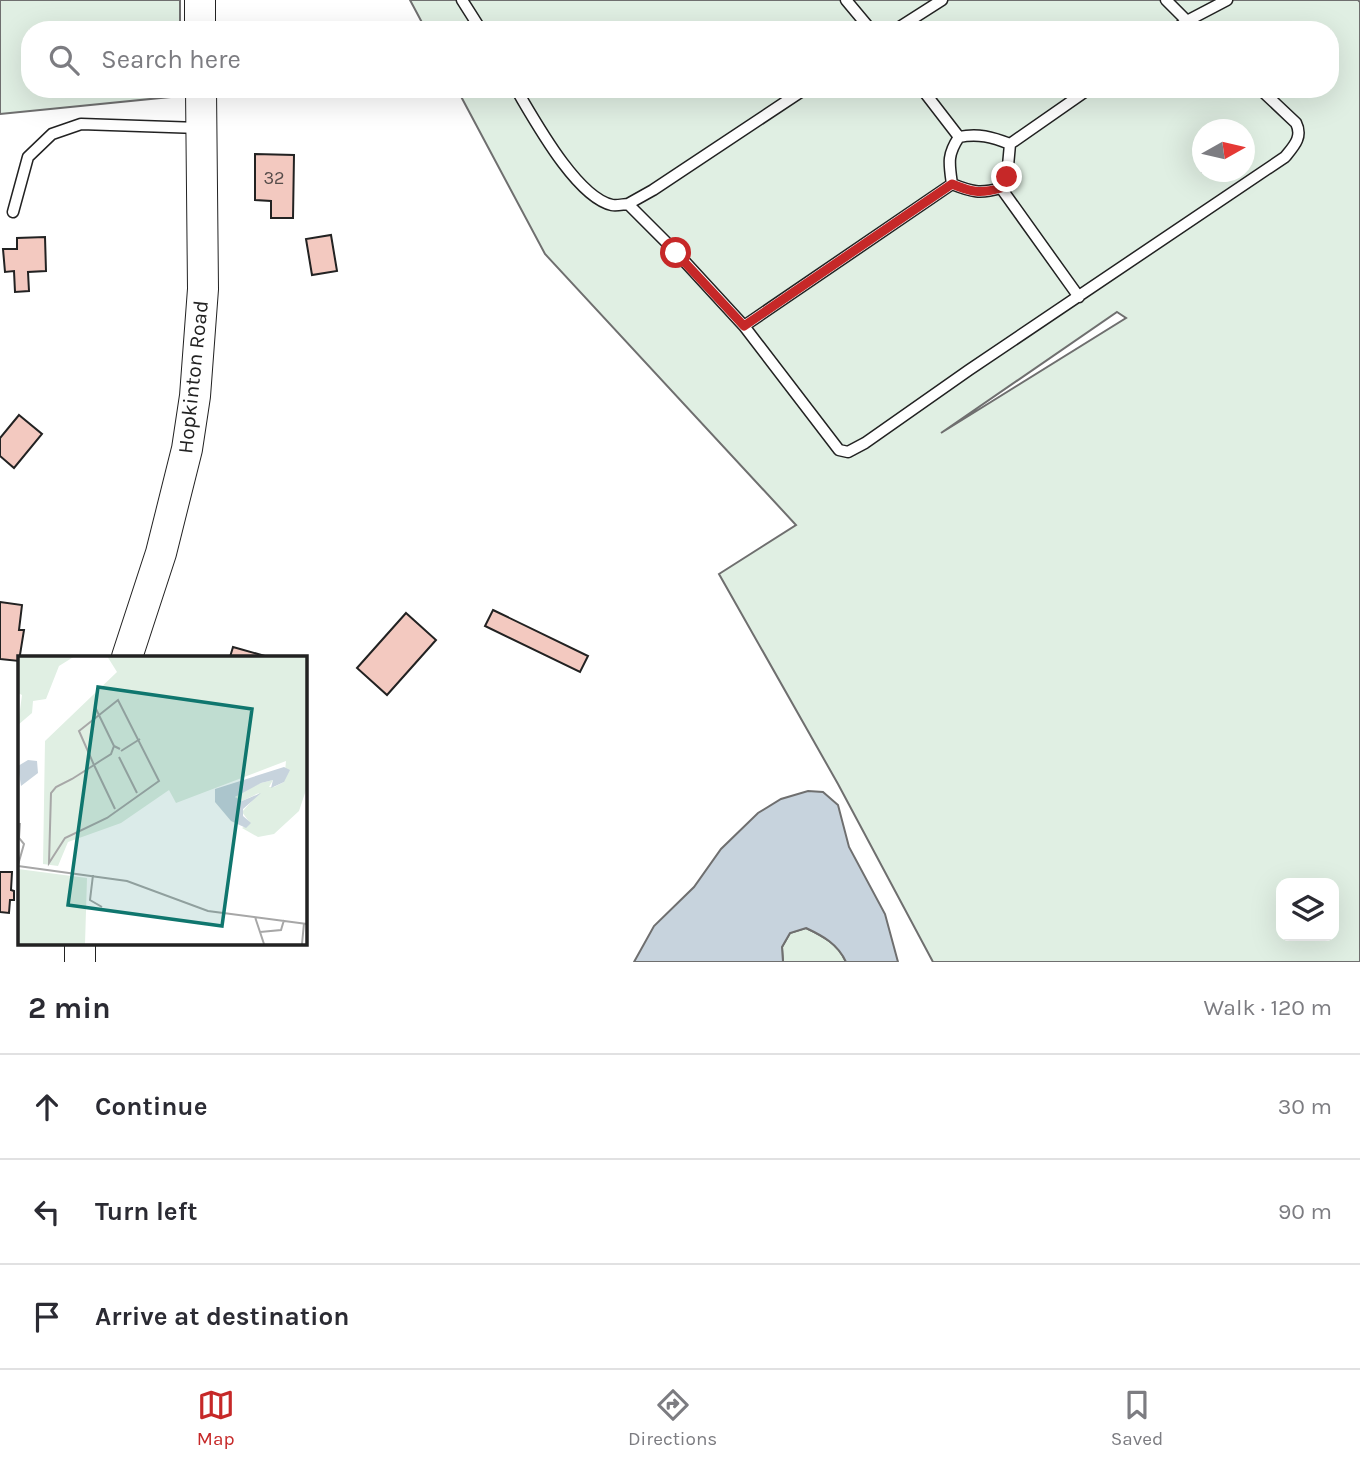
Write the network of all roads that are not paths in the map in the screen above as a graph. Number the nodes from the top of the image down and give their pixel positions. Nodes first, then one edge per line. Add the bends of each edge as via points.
1 (200, 0) edge
2 (462, 0) edge
3 (846, 0) edge
4 (942, 0) edge
5 (1166, 0) edge
6 (1227, 0) edge
7 (200, 21) edge
8 (475, 21) edge
9 (864, 21) edge
10 (909, 21) edge
11 (1187, 21) joint
12 (201, 98) edge
13 (521, 98) edge
14 (792, 98) edge
15 (929, 98) edge
16 (1076, 98) edge
17 (1270, 98) edge
18 (202, 128) junction
19 (959, 136) junction
20 (1010, 144) junction
21 (952, 184) junction
22 (1001, 188) junction
23 (628, 204) junction
24 (13, 212) dead end
25 (1079, 297) junction
26 (744, 326) junction
27 (127, 656) edge
28 (80, 944) edge
29 (79, 962) edge

1 - 7 main road
2 - 8 lane
3 - 9 lane
4 - 10 lane
5 - 11 lane
6 - 11 lane
12 - 18 main road, Hopkinton Road
13 - 23 lane via 579,182 612,205
14 - 23 lane
15 - 19 lane
16 - 20 lane
17 - 25 lane via 1299,130 1285,157
18 - 24 lane via 81,124 52,134 28,157
18 - 27 main road, Hopkinton Road via 202,289 195,396 161,553
19 - 20 lane via 974,134
19 - 21 lane via 948,161
20 - 22 lane via 1007,177
21 - 22 lane via 984,193
21 - 26 lane
22 - 25 lane
23 - 26 lane
25 - 26 lane via 848,452 839,450
28 - 29 main road

